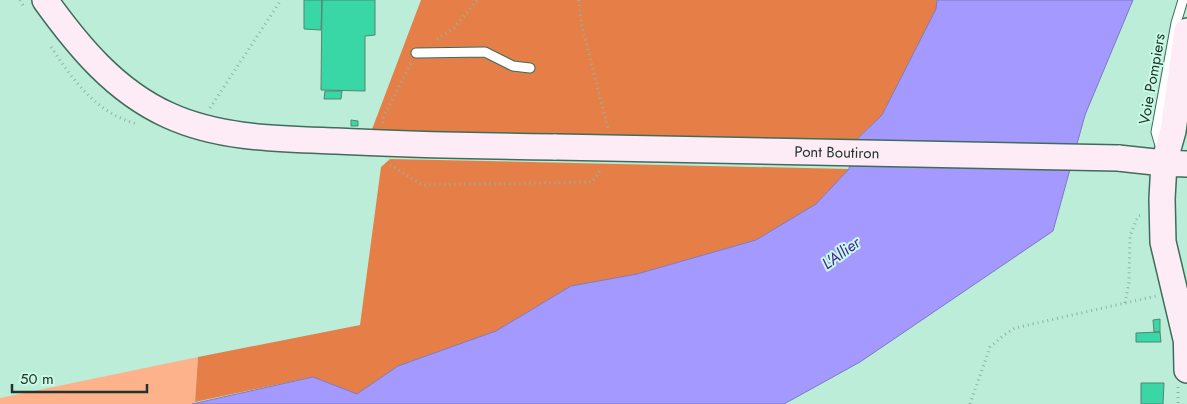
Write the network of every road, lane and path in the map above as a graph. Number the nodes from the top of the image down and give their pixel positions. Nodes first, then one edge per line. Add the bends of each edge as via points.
1 (45, 0) edge
2 (281, 0) edge
3 (580, 0) edge
4 (1183, 0) edge
5 (1187, 31) edge
6 (416, 53) dead end
7 (530, 68) dead end
8 (198, 125) junction
9 (609, 136) dead end
10 (1176, 164) edge
11 (1144, 214) dead end
12 (1175, 295) edge
13 (1125, 303) junction
14 (1187, 305) edge
15 (1186, 339) edge
16 (1183, 380) edge
17 (970, 404) edge
18 (1178, 404) edge

1 - 8 main road, Pont Boutiron via 103,71 145,102
2 - 8 path
3 - 9 path via 581,22
4 - 10 lane, Voie Pompiers via 1156,132
5 - 10 main road via 1173,131
6 - 7 lane via 485,52 513,66
8 - 10 main road, Pont Boutiron, bridge via 232,134 382,143 1118,158
10 - 15 main road via 1162,199 1163,242
11 - 13 path via 1138,216 1130,236
12 - 13 path
12 - 14 main road
13 - 17 path via 1015,328 1004,334 990,347
14 - 15 main road
15 - 16 main road
16 - 18 path

